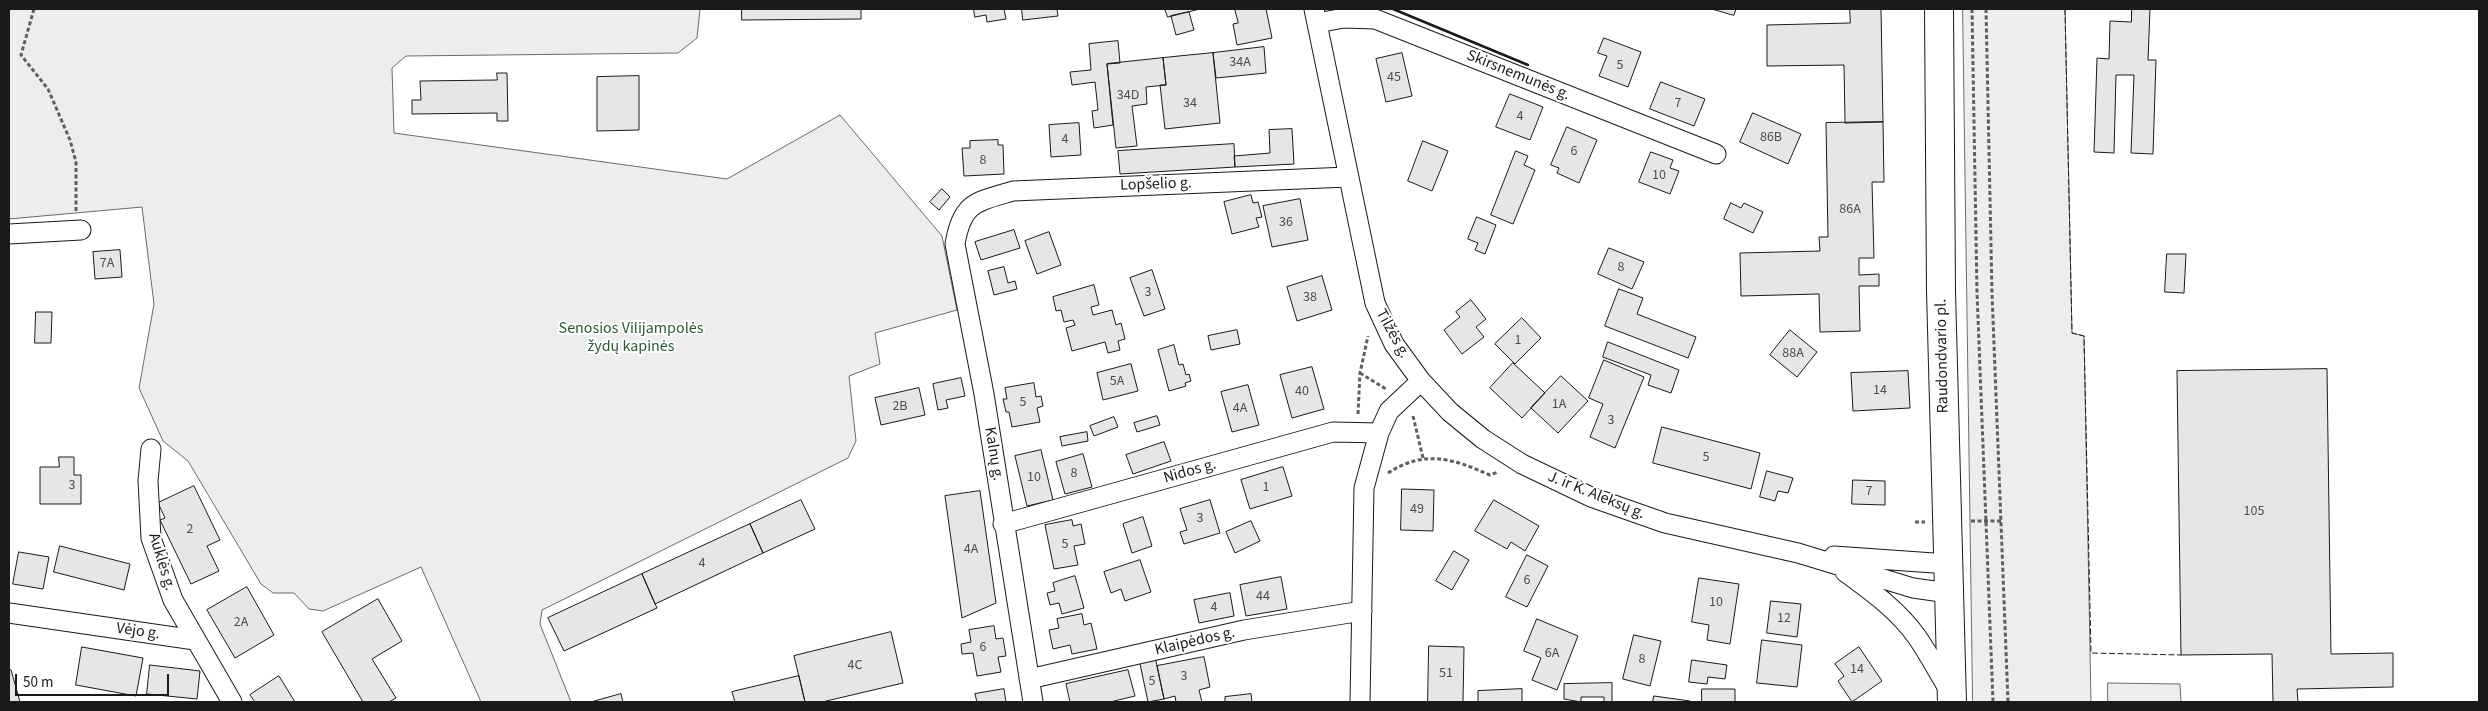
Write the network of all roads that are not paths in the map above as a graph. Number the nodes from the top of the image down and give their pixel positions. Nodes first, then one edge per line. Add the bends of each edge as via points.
1 (1939, 9) edge
2 (1315, 16) edge
3 (1716, 154) dead end
4 (1348, 177) junction
5 (968, 208) joint
6 (78, 230) road end
7 (9, 234) edge
8 (1422, 381) junction
9 (1378, 433) junction
10 (151, 449) dead end
11 (1004, 524) junction
12 (1798, 552) junction
13 (1948, 564) junction
14 (1836, 565) junction
15 (1949, 593) junction
16 (1362, 611) junction
17 (9, 613) edge
18 (195, 640) junction
19 (1029, 679) junction
20 (1951, 698) edge
21 (232, 702) edge
22 (1033, 702) edge
23 (1360, 702) edge

1 - 13 main road, Raudondvario pl.
2 - 3 street, Skirsnemunės g. via 1375,19
2 - 4 street, Tilžės g.
4 - 5 street, Lopšelio g. via 1013,192 983,200
4 - 8 street, Tilžės g. via 1375,303 1394,344
5 - 11 street, Kalnų g. via 958,224 955,244 984,394
6 - 7 street
8 - 9 street via 1401,398
8 - 12 street, J. ir K. Aleksų g. via 1450,412 1482,439 1522,464 1591,496 1664,523
9 - 11 street, Nidos g. via 1333,432
9 - 16 street via 1364,488
10 - 18 street, Auklės g. via 148,481 151,538 172,600
11 - 19 street, Kalnų g.
12 - 13 street, J. ir K. Aleksų g.
12 - 14 street, J. ir K. Aleksų g.
13 - 15 main road, Raudondvario pl.
14 - 15 street, J. ir K. Aleksų g. via 1913,588
14 - 20 street, J. ir K. Aleksų g. via 1904,621 1917,637
15 - 20 main road, Raudondvario pl.
16 - 19 street, Klaipėdos g. via 1244,630
16 - 23 street
17 - 18 street, Vėjo g.
18 - 21 street
19 - 22 street, Kalnų g.

